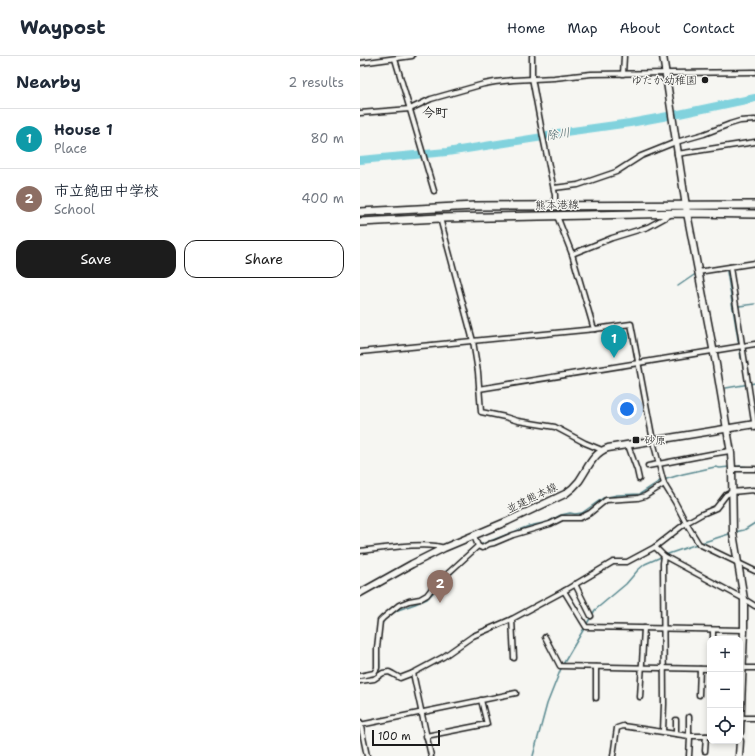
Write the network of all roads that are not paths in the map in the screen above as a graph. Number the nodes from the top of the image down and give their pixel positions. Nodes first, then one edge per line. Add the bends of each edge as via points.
1 (412, 56) edge
2 (532, 56) edge
3 (624, 56) edge
4 (663, 56) edge
5 (395, 59) junction
6 (360, 63) edge
7 (755, 72) edge
8 (665, 73) junction
9 (623, 74) junction
10 (532, 78) junction
11 (410, 109) junction
12 (360, 113) edge
13 (755, 120) edge
14 (676, 142) junction
15 (755, 142) edge
16 (678, 154) junction
17 (554, 188) junction
18 (434, 191) dead end
19 (685, 205) junction
20 (755, 205) edge
21 (555, 206) junction
22 (438, 207) junction
23 (360, 212) edge
24 (687, 213) junction
25 (672, 214) junction
26 (755, 214) edge
27 (557, 216) junction
28 (440, 218) junction
29 (360, 222) edge
30 (572, 254) junction
31 (755, 263) edge
32 (730, 267) junction
33 (698, 272) junction
34 (595, 329) junction
35 (473, 341) junction
36 (755, 344) edge
37 (743, 346) junction
38 (713, 350) junction
39 (360, 352) edge
40 (638, 363) junction
41 (480, 389) junction
42 (755, 424) edge
43 (755, 428) edge
44 (727, 429) junction
45 (653, 441) junction
46 (628, 445) junction
47 (602, 450) junction
48 (730, 451) junction
49 (659, 464) junction
50 (648, 466) dead end
51 (732, 469) junction
52 (755, 469) edge
53 (639, 479) dead end
54 (664, 484) junction
55 (755, 491) edge
56 (732, 492) junction
57 (686, 523) junction
58 (474, 536) junction
59 (478, 546) junction
60 (655, 547) junction
61 (444, 548) junction
62 (360, 551) edge
63 (664, 556) junction
64 (738, 563) junction
65 (755, 571) edge
66 (575, 584) junction
67 (564, 591) junction
68 (360, 593) edge
69 (744, 599) junction
70 (755, 606) edge
71 (591, 616) dead end
72 (512, 619) junction
73 (644, 628) junction
74 (664, 629) junction
75 (713, 630) junction
76 (744, 630) junction
77 (713, 636) edge
78 (545, 638) dead end
79 (743, 643) edge
80 (514, 658) dead end
81 (596, 667) junction
82 (642, 668) junction
83 (743, 668) edge
84 (755, 668) edge
85 (664, 669) junction
86 (700, 669) junction
87 (707, 669) edge
88 (741, 672) edge
89 (413, 673) junction
90 (360, 676) edge
91 (360, 681) edge
92 (516, 692) dead end
93 (699, 695) dead end
94 (640, 697) dead end
95 (596, 698) dead end
96 (481, 700) junction
97 (740, 708) edge
98 (421, 712) junction
99 (689, 717) dead end
100 (743, 718) edge
101 (755, 718) edge
102 (676, 720) dead end
103 (360, 724) edge
104 (663, 732) junction
105 (676, 734) junction
106 (426, 736) junction
107 (690, 736) junction
108 (707, 736) edge
109 (707, 741) edge
110 (740, 744) edge
111 (705, 751) dead end
112 (367, 756) edge
113 (431, 756) edge
114 (613, 756) edge
115 (689, 756) edge
116 (739, 756) edge

1 - 5 street
2 - 10 street
3 - 9 street
4 - 8 street
5 - 6 street
5 - 11 street
7 - 8 street
8 - 9 street
8 - 14 street
9 - 10 street
10 - 11 street via 484,84 431,99
10 - 17 street
11 - 12 street
11 - 18 street
13 - 14 street via 730,124
14 - 16 street
14 - 17 street via 641,156 616,172 578,185
15 - 16 street
16 - 19 street
17 - 21 street
19 - 20 main road, 熊本港線
19 - 21 main road, 熊本港線
19 - 24 street
21 - 22 main road, 熊本港線
21 - 27 street
22 - 23 main road, 熊本港線
22 - 28 street
24 - 25 main road, 熊本港線
24 - 26 main road, 熊本港線
24 - 33 street
25 - 27 main road, 熊本港線
25 - 30 street via 648,227
27 - 28 main road, 熊本港線
27 - 30 street
28 - 29 main road, 熊本港線
28 - 35 street
30 - 34 street
31 - 32 street
32 - 33 street
32 - 37 street
33 - 38 street
34 - 35 street
34 - 40 street via 631,324
35 - 39 street
35 - 41 street
36 - 37 street
37 - 38 street
37 - 42 street
38 - 40 street
38 - 44 street
40 - 41 street
40 - 45 street
41 - 47 street via 481,412 555,427
42 - 43 street
42 - 44 street
44 - 45 street
44 - 48 street
45 - 46 street
45 - 49 street
46 - 47 street
46 - 53 street
47 - 58 street, 並建熊本線 via 594,457 579,481 565,494
48 - 49 street
48 - 51 street
49 - 50 street
49 - 54 street
51 - 52 street
51 - 56 street
54 - 57 street
54 - 59 street via 638,498 606,500 580,518 562,518 482,548
55 - 56 street
56 - 57 street via 726,495 716,508
56 - 64 street
57 - 60 street
57 - 64 street via 699,544
58 - 59 street
58 - 61 street, 並建熊本線
59 - 90 street via 433,587 427,596 399,606 380,621 377,668 374,673
60 - 63 street
60 - 66 street via 627,562 613,562
61 - 62 street via 416,545
61 - 68 street, 並建熊本線
63 - 69 street
63 - 74 street
64 - 65 street
64 - 69 street
66 - 67 street
66 - 71 street
67 - 72 street
67 - 73 street via 586,628
69 - 70 street
69 - 76 street
72 - 80 street
72 - 89 street via 473,636 443,657
73 - 74 street
73 - 82 street
74 - 75 street
74 - 85 street
75 - 76 street
75 - 77 street
76 - 79 street
78 - 81 street via 560,666
81 - 82 street
81 - 95 street
82 - 85 street
82 - 94 street
83 - 84 street
85 - 86 street
85 - 104 street
86 - 87 street
86 - 93 street
88 - 97 street
89 - 91 street via 400,678 389,672 374,679
89 - 98 street
92 - 96 street
96 - 98 street
96 - 106 street via 487,724
98 - 103 street
98 - 106 street
99 - 107 street
100 - 101 street
102 - 105 street
103 - 112 street
104 - 105 street
104 - 114 street via 619,727
105 - 107 street
106 - 113 street
107 - 108 street
107 - 115 street
109 - 111 street
110 - 116 street

